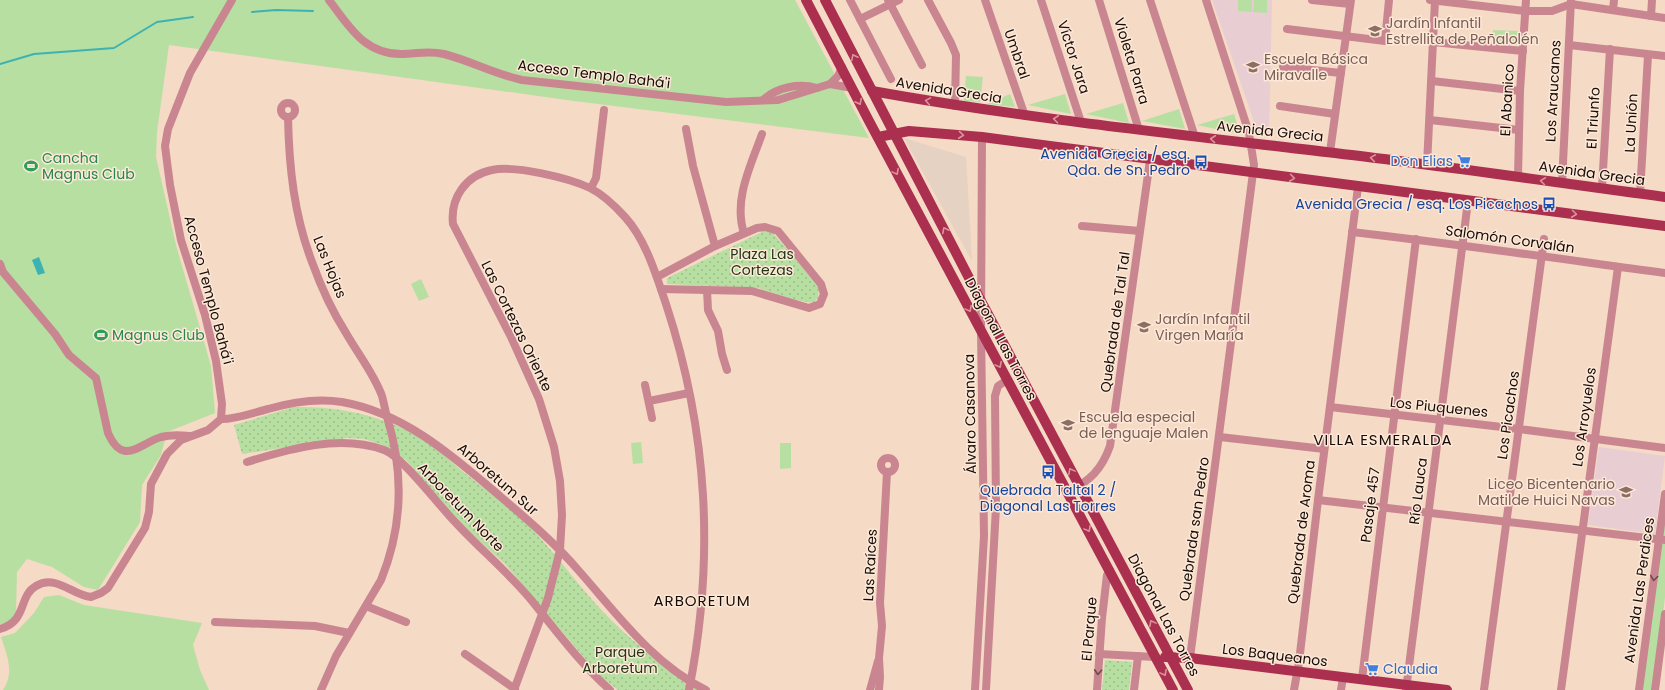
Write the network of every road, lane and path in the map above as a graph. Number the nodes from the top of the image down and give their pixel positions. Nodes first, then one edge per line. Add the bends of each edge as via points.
1 (232, 0) edge
2 (329, 0) edge
3 (806, 0) edge
4 (825, 0) edge
5 (850, 0) edge
6 (899, 0) edge
7 (928, 0) edge
8 (985, 0) edge
9 (1041, 0) edge
10 (1099, 0) edge
11 (1150, 0) edge
12 (1206, 0) edge
13 (1312, 0) edge
14 (1389, 0) edge
15 (1434, 0) edge
16 (1526, 0) edge
17 (1614, 0) edge
18 (1652, 0) edge
19 (889, 2) edge
20 (1351, 2) edge
21 (1571, 2) edge
22 (1613, 10) junction
23 (1525, 11) junction
24 (1651, 16) junction
25 (1665, 18) edge
26 (860, 19) junction
27 (1287, 29) dead end
28 (1346, 36) junction
29 (1433, 42) junction
30 (1569, 45) junction
31 (1610, 49) junction
32 (1523, 51) junction
33 (1648, 55) junction
34 (1665, 56) edge
35 (922, 65) dead end
36 (842, 67) junction
37 (1284, 67) dead end
38 (1341, 74) junction
39 (891, 79) dead end
40 (1432, 81) junction
41 (830, 84) junction
42 (852, 88) junction
43 (872, 91) junction
44 (1520, 91) junction
45 (955, 106) junction
46 (1280, 106) dead end
47 (604, 110) dead end
48 (1335, 114) junction
49 (1025, 116) junction
50 (288, 117) dead end
51 (1430, 120) junction
52 (1081, 122) junction
53 (686, 129) dead end
54 (1139, 130) junction
55 (1519, 130) junction
56 (894, 133) junction
57 (762, 134) dead end
58 (878, 137) junction
59 (1195, 137) junction
60 (982, 138) junction
61 (1252, 143) junction
62 (1330, 152) junction
63 (1150, 160) junction
64 (1427, 165) junction
65 (1254, 169) junction
66 (1518, 177) junction
67 (1562, 183) junction
68 (1358, 187) junction
69 (591, 188) junction
70 (1602, 188) junction
71 (1640, 194) junction
72 (1665, 197) edge
73 (1468, 201) junction
74 (1082, 226) dead end
75 (1665, 226) edge
76 (1140, 231) junction
77 (1352, 232) junction
78 (744, 233) junction
79 (1416, 239) junction
80 (1544, 239) dead end
81 (1462, 245) junction
82 (715, 246) junction
83 (1542, 257) junction
84 (0, 264) edge
85 (1618, 267) junction
86 (1665, 273) edge
87 (657, 277) junction
88 (661, 289) junction
89 (708, 290) junction
90 (982, 301) junction
91 (981, 331) junction
92 (727, 370) dead end
93 (1007, 380) junction
94 (645, 385) dead end
95 (689, 393) junction
96 (649, 401) junction
97 (1330, 407) junction
98 (387, 415) junction
99 (1394, 416) junction
100 (652, 418) dead end
101 (221, 419) junction
102 (1440, 421) junction
103 (1519, 429) junction
104 (190, 436) junction
105 (1220, 437) junction
106 (1595, 439) junction
107 (983, 440) junction
108 (996, 440) junction
109 (1665, 448) edge
110 (1324, 449) junction
111 (397, 460) junction
112 (247, 462) dead end
113 (887, 472) dead end
114 (1079, 486) junction
115 (1068, 492) junction
116 (1665, 494) edge
117 (1318, 500) junction
118 (1383, 507) junction
119 (1428, 513) junction
120 (1506, 522) junction
121 (1581, 530) junction
122 (1662, 540) edge
123 (560, 550) junction
124 (1110, 570) junction
125 (366, 606) junction
126 (1665, 614) edge
127 (542, 616) junction
128 (215, 622) dead end
129 (406, 622) dead end
130 (0, 628) edge
131 (349, 633) junction
132 (465, 654) dead end
133 (1100, 654) junction
134 (1138, 656) junction
135 (1155, 657) junction
136 (1171, 657) junction
137 (879, 658) junction
138 (1190, 658) junction
139 (1297, 671) junction
140 (1343, 677) junction
141 (1362, 679) junction
142 (690, 686) edge
143 (1407, 687) edge
144 (514, 689) edge
145 (321, 690) edge
146 (610, 690) edge
147 (706, 690) edge
148 (870, 690) edge
149 (879, 690) edge
150 (975, 690) edge
151 (986, 690) edge
152 (1098, 690) edge
153 (1134, 690) edge
154 (1173, 690) edge
155 (1188, 690) edge
156 (1294, 690) edge
157 (1341, 690) edge
158 (1447, 690) edge
159 (1484, 690) edge
160 (1561, 690) edge
161 (1639, 690) edge
162 (1655, 690) edge

1 - 101 street, Acceso Templo Bahá'i via 190,72 166,140 173,204 216,361 222,404
2 - 41 street, Acceso Templo Bahá'i via 359,39 371,47 401,54 436,52 511,77 714,101 782,100
3 - 36 main road, Diagonal Las Torres
43 -> 4 main road, Diagonal Las Torres
5 - 26 street
6 - 19 street
7 - 45 street via 956,55
8 - 49 street, Umbral
9 - 52 street, Víctor Jara
10 - 54 street, Violeta Parra
11 - 59 street
12 - 61 street, Quebrada san Pedro
13 - 20 street
14 - 28 street via 1385,41
15 - 23 street
15 - 29 street
16 - 23 street, El Abanico
17 - 22 street
18 - 24 street
19 - 26 street
19 - 35 street
20 - 28 street
21 - 22 street
21 - 23 street via 1552,11
21 - 30 street, Los Araucanos
22 - 24 street
23 - 32 street, El Abanico
24 - 25 street
26 - 39 street
27 - 28 street
28 - 38 street
29 - 32 street
29 - 40 street
30 - 31 street
30 - 67 street, Los Araucanos
31 - 33 street
31 - 70 street, El Triunfo
32 - 44 street, El Abanico
33 - 34 street
33 - 71 street, La Unión
36 - 41 street
36 - 42 main road, Diagonal Las Torres
37 - 38 street
38 - 48 street
40 - 44 street
40 - 51 street
41 - 42 street, Acceso Templo Bahá'i
42 -> 58 main road, Diagonal Las Torres
45 -> 43 main road, Avenida Grecia
43 - 56 main road, Diagonal Las Torres
44 - 55 street, El Abanico
45 - 49 main road, Avenida Grecia
46 - 48 street
47 - 69 street via 596,178
48 - 62 street
52 -> 49 main road, Avenida Grecia
50 - 98 street, Las Hojas via 293,197 306,247 332,308 379,391
51 - 55 street
51 - 64 street
52 - 54 main road, Avenida Grecia
53 - 82 street via 693,166
54 - 59 main road, Avenida Grecia
55 - 66 street, El Abanico
56 - 58 main road
56 -> 60 main road via 909,131
90 -> 56 main road, Diagonal Las Torres
57 - 78 street via 740,203
58 -> 91 main road, Diagonal Las Torres
61 -> 59 main road, Avenida Grecia
60 - 63 main road
60 - 90 street, Álvaro Casanova
61 - 62 main road, Avenida Grecia
61 - 65 street, Quebrada san Pedro
64 -> 62 main road, Avenida Grecia
63 - 65 main road
63 - 76 street, Quebrada de Tal Tal
64 - 66 main road, Avenida Grecia
65 -> 68 main road
65 - 105 street, Quebrada san Pedro
67 -> 66 main road, Avenida Grecia
67 - 70 main road, Avenida Grecia
68 - 73 main road
68 - 77 street, Quebrada de Aroma
69 - 87 street via 626,218 644,247
69 - 123 street, Las Cortezas Oriente via 563,178 512,169 491,170 464,184 453,206 453,224 511,337 545,415 560,481
70 - 71 main road, Avenida Grecia
71 - 72 main road, Avenida Grecia
73 -> 75 main road
73 - 81 street, Río Lauca
74 - 76 street
76 - 114 street, Quebrada de Tal Tal via 1110,446 1099,470
77 - 79 street, Salomón Corvalán
77 - 97 street, Quebrada de Aroma
78 - 82 street
78 - 89 street via 761,227 778,232 821,284 824,294 822,302 809,308 752,292
79 - 81 street, Salomón Corvalán
79 - 99 street, Pasaje 457
80 - 83 street, Los Picachos
81 - 83 street, Salomón Corvalán
81 - 102 street, Río Lauca
82 - 87 street
83 - 85 street, Salomón Corvalán
83 - 103 street, Los Picachos
84 - 104 street via 3,272 55,334 68,355 96,378 108,433 120,449 130,452 163,437
85 - 86 street, Salomón Corvalán
85 - 106 street, Los Arroyuelos
87 - 88 street
88 - 89 street
88 - 95 street via 675,332
89 - 92 street via 708,310 720,337
90 - 91 street, Álvaro Casanova
114 -> 90 main road, Diagonal Las Torres
91 -> 93 main road, Diagonal Las Torres
91 - 107 street, Álvaro Casanova
93 - 108 street, Álvaro Casanova via 996,390
93 - 115 main road, Diagonal Las Torres
94 - 96 street
95 - 96 street
95 - 142 street via 699,448 705,534 698,643
96 - 100 street
97 - 99 street, Los Piuquenes
97 - 110 street, Quebrada de Aroma
98 - 101 street, Arboretum Sur via 353,404 322,400 298,402 233,419
98 - 111 street, Las Hojas
98 - 123 street, Arboretum Sur via 437,444 458,460
99 - 102 street, Los Piuquenes
99 - 118 street, Pasaje 457
101 - 104 street via 208,430
102 - 103 street, Los Piuquenes
102 - 119 street, Río Lauca
103 - 106 street, Los Piuquenes
103 - 120 street, Los Picachos
104 - 130 street via 170,450 158,468 151,484 145,528 108,588 101,594 91,597 55,583 39,584 29,591 15,620
105 - 110 street
105 - 138 street, Quebrada san Pedro
106 - 109 street, Los Piuquenes
106 - 121 street, Los Arroyuelos
107 - 108 street
107 - 150 street, Álvaro Casanova via 984,536
108 - 151 street, Álvaro Casanova via 996,507
110 - 117 street, Quebrada de Aroma
111 - 112 street, Arboretum Norte via 386,451 372,447 330,444 279,452
111 - 125 street, Las Hojas via 400,497 395,538 381,580
111 - 127 street, Arboretum Norte via 455,523 502,568
113 - 137 street, Las Raíces
114 - 115 street, Quebrada de Tal Tal
136 -> 114 main road, Diagonal Las Torres
115 -> 124 main road, Diagonal Las Torres
116 - 122 street, Avenida Las Perdices
117 - 118 street
117 - 139 street, Quebrada de Aroma
118 - 119 street
118 - 141 street, Pasaje 457
119 - 120 street
119 - 143 street, Río Lauca
120 - 121 street
120 - 159 street, Los Picachos
121 - 122 street
121 - 160 street, Los Arroyuelos
122 -> 161 street, Avenida Las Perdices
123 - 127 street, Las Cortezas Oriente
123 - 142 street, Arboretum Sur via 636,637
124 - 133 street, El Parque via 1107,575
124 - 135 main road, Diagonal Las Torres
125 - 129 street
125 - 131 street, Las Hojas
126 - 162 street, Avenida Las Perdices
127 - 144 street, Las Cortezas Oriente
127 - 146 street, Arboretum Norte via 572,652
128 - 131 street via 315,626
131 - 145 street, Las Hojas via 327,672
132 - 144 street
133 - 134 street, Los Baqueanos
133 -> 152 street, El Parque
134 - 135 street, Los Baqueanos
134 - 153 street
135 - 136 main road, Los Baqueanos
135 -> 154 main road, Diagonal Las Torres
136 - 138 main road, Los Baqueanos
136 - 155 main road, Diagonal Las Torres
137 - 148 street, Las Raíces
137 - 149 street, Las Raíces
138 - 139 main road, Los Baqueanos
139 - 140 main road, Los Baqueanos
139 - 156 street, Quebrada de Aroma
140 - 141 main road, Los Baqueanos
140 - 157 street
141 - 143 main road, Los Baqueanos
142 - 147 street, Arboretum Sur
143 - 158 main road, Los Baqueanos

